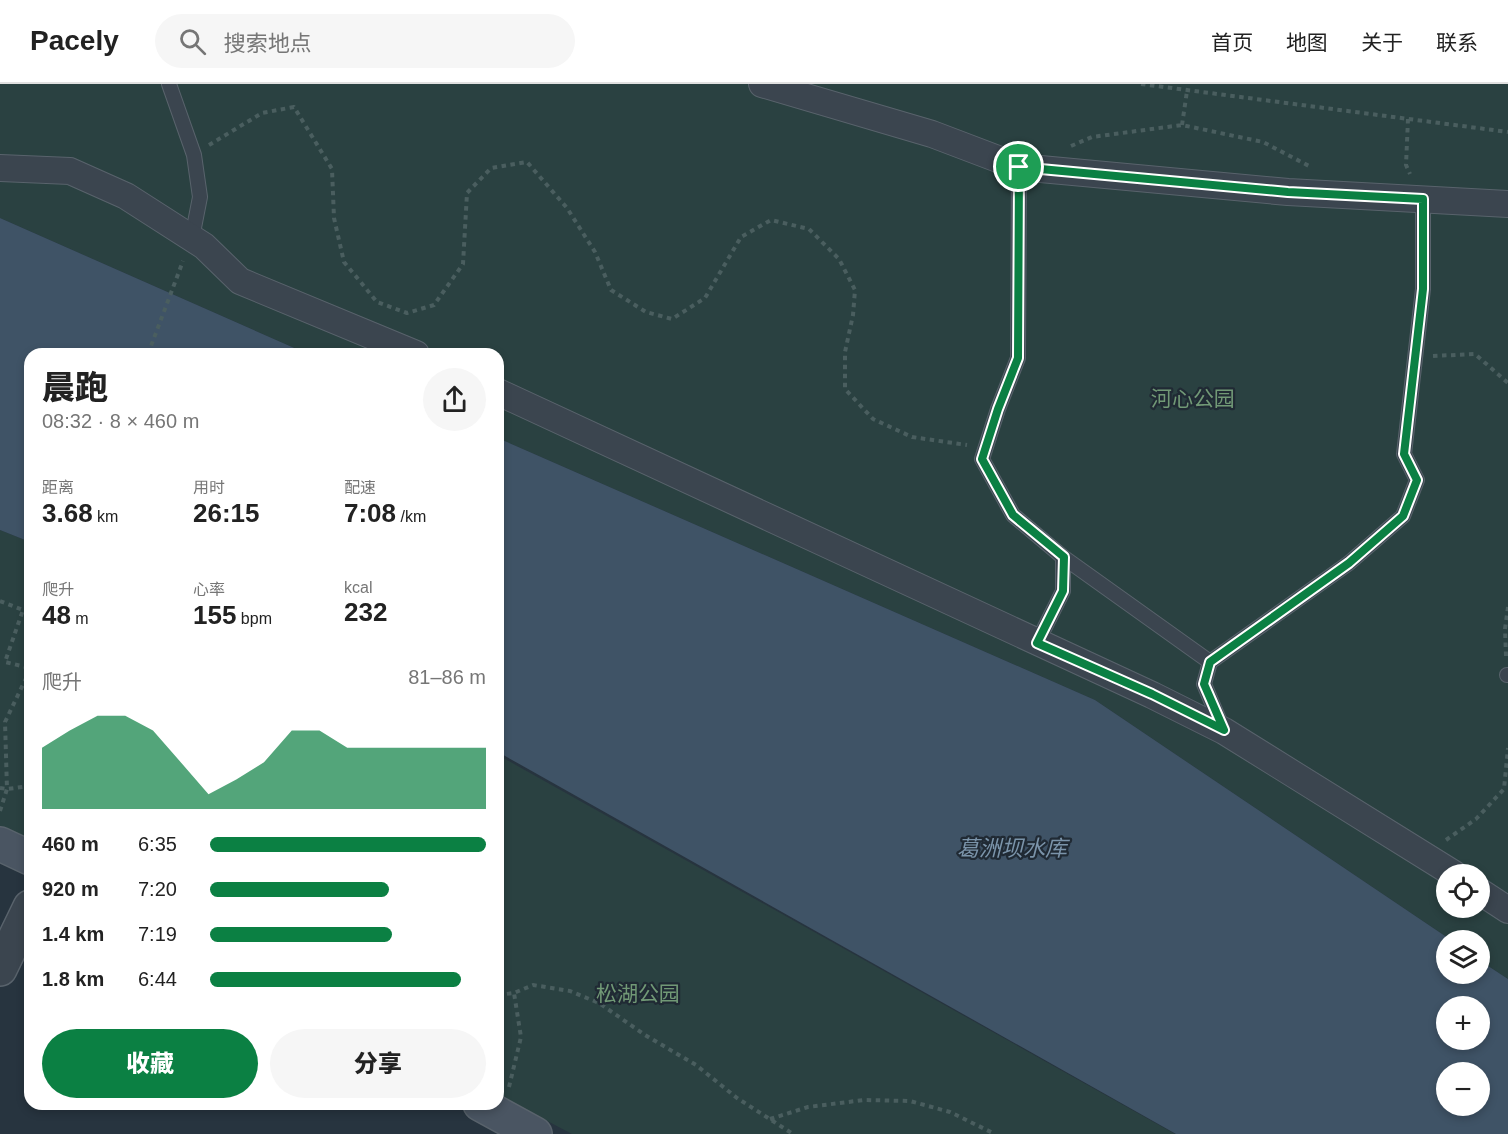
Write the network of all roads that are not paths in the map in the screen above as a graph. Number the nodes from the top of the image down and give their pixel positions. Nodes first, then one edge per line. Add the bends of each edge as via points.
1 (169, 84) edge
2 (762, 84) edge
3 (1019, 167) junction
4 (0, 168) edge
5 (1423, 199) junction
6 (1508, 204) edge
7 (192, 238) junction
8 (402, 348) edge
9 (504, 395) edge
10 (1064, 557) junction
11 (1037, 643) junction
12 (1210, 662) junction
13 (1224, 730) junction
14 (0, 844) edge
15 (24, 855) edge
16 (1438, 864) edge
17 (1490, 898) edge
18 (1508, 910) edge
19 (24, 919) edge
20 (0, 969) edge
21 (492, 1110) edge
22 (534, 1134) edge

1 - 7 lane via 194,155 200,197
2 - 3 street via 932,134
3 - 5 street via 1288,192
3 - 10 lane via 1018,358 982,459 1013,515
4 - 7 street via 70,171 126,196
5 - 6 street
5 - 12 lane via 1423,289 1404,454 1417,480 1403,516 1349,563
7 - 8 street via 240,281
9 - 11 street
10 - 11 lane via 1063,591
10 - 12 lane
11 - 13 street
12 - 13 lane via 1204,684
13 - 16 street
14 - 15 main road
17 - 18 street
19 - 20 street
21 - 22 main road

